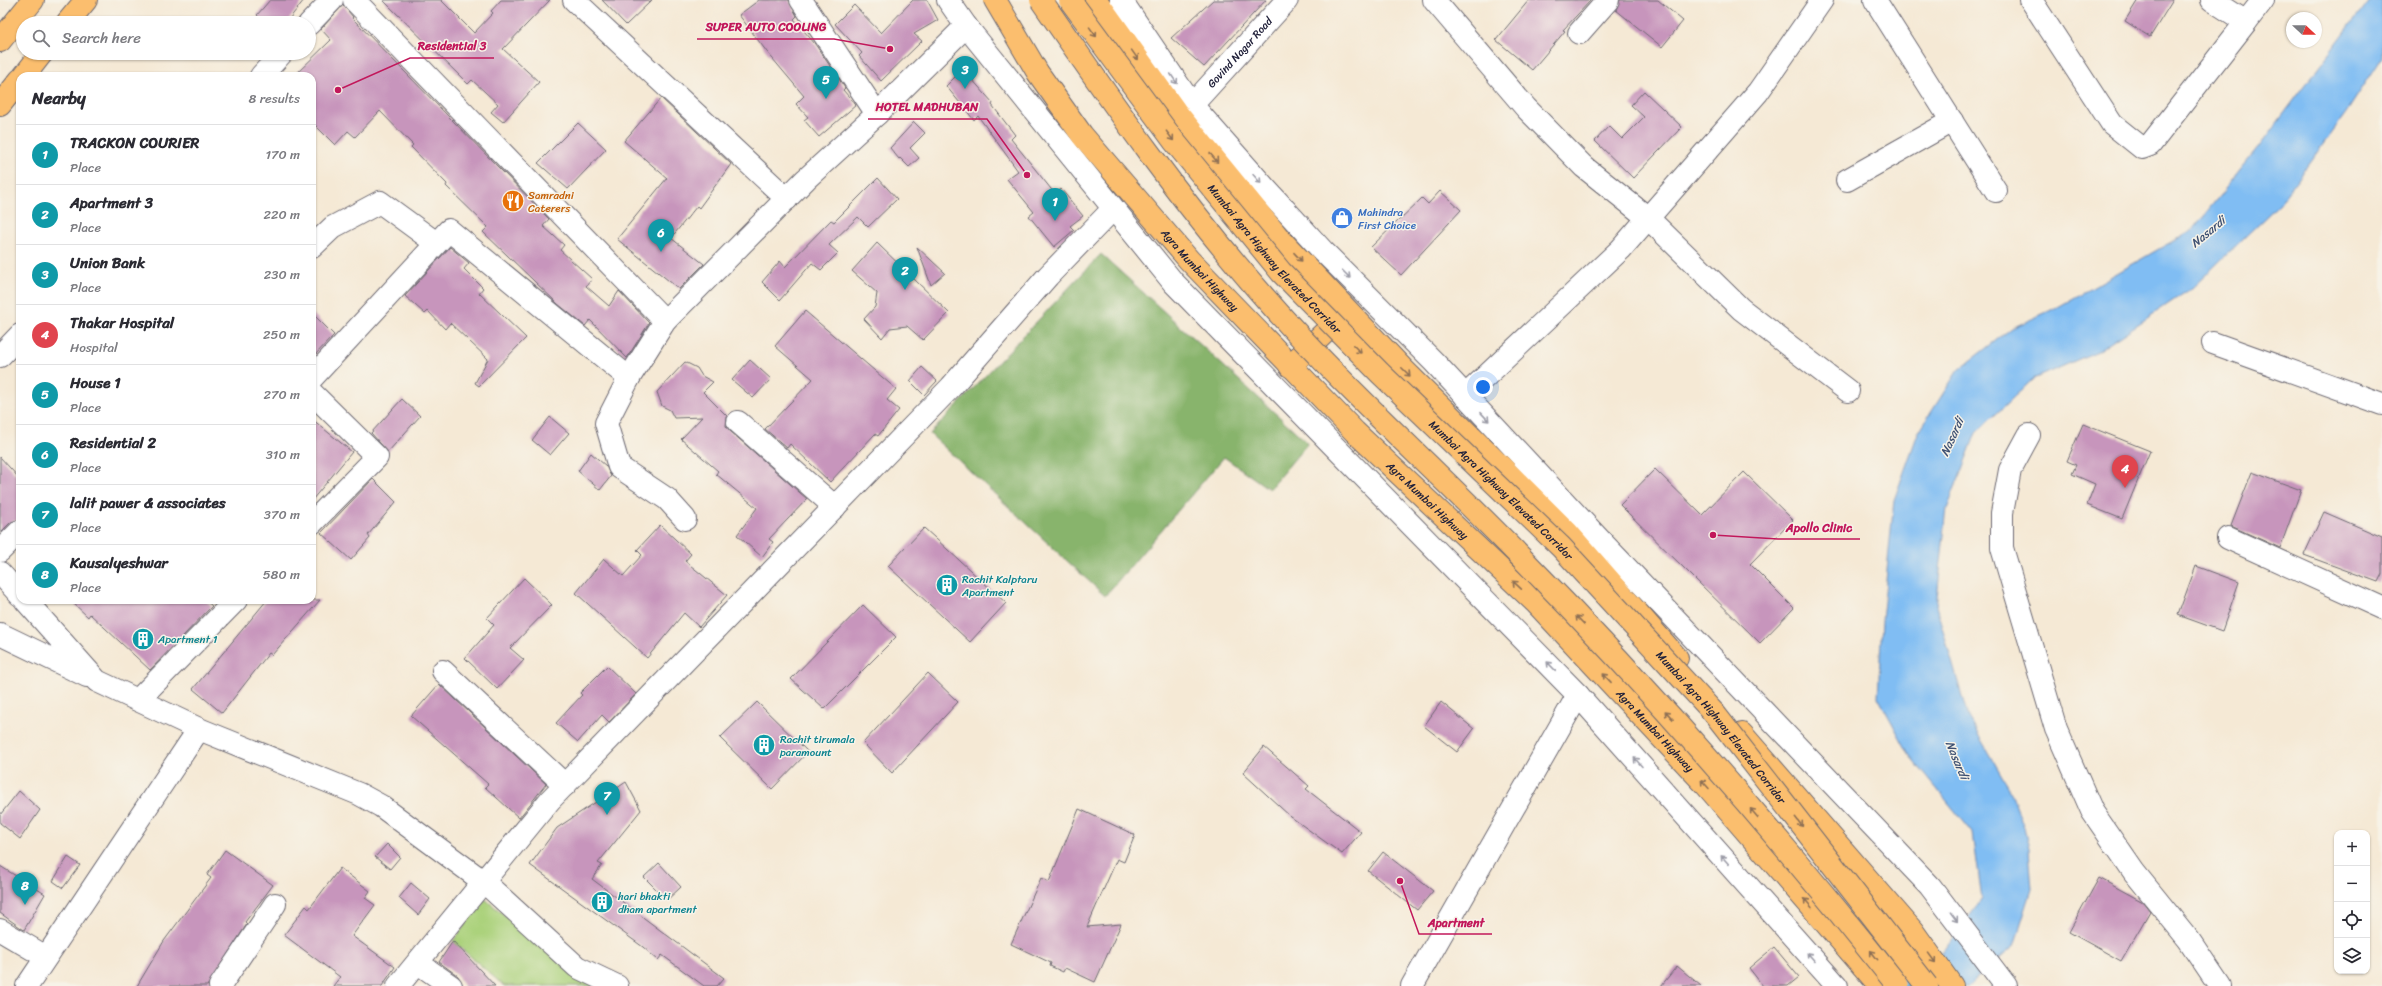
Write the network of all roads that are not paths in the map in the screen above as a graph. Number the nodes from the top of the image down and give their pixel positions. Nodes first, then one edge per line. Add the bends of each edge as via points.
1 (33, 0) edge
2 (86, 0) edge
3 (332, 0) edge
4 (354, 0) edge
5 (574, 0) edge
6 (801, 0) edge
7 (948, 0) edge
8 (995, 0) edge
9 (1042, 0) edge
10 (1070, 0) edge
11 (1096, 0) edge
12 (1121, 0) edge
13 (1287, 0) edge
14 (1434, 0) edge
15 (1608, 0) edge
16 (1822, 0) edge
17 (1875, 0) edge
18 (2031, 0) edge
19 (2212, 0) edge
20 (2263, 0) edge
21 (20, 16) edge
22 (73, 16) edge
23 (316, 17) edge
24 (16, 21) edge
25 (2246, 22) junction
26 (966, 26) junction
27 (1579, 33) dead end
28 (0, 41) edge
29 (37, 60) edge
30 (276, 60) edge
31 (27, 72) edge
32 (265, 72) edge
33 (16, 85) edge
34 (0, 105) edge
35 (1192, 105) junction
36 (877, 114) junction
37 (1952, 121) junction
38 (1846, 180) dead end
39 (1996, 191) dead end
40 (787, 199) junction
41 (1113, 209) junction
42 (1648, 218) junction
43 (316, 244) edge
44 (436, 244) junction
45 (1348, 310) junction
46 (665, 321) junction
47 (16, 339) edge
48 (2213, 343) dead end
49 (0, 356) edge
50 (1290, 366) junction
51 (316, 374) edge
52 (629, 378) junction
53 (1848, 391) dead end
54 (1465, 396) junction
55 (316, 397) edge
56 (2382, 404) edge
57 (738, 422) dead end
58 (2029, 435) dead end
59 (835, 507) junction
60 (316, 519) edge
61 (685, 519) dead end
62 (16, 535) edge
63 (2228, 538) dead end
64 (0, 550) edge
65 (0, 573) edge
66 (16, 591) edge
67 (28, 604) edge
68 (232, 604) edge
69 (2382, 608) edge
70 (0, 634) edge
71 (443, 671) dead end
72 (97, 681) junction
73 (1578, 695) junction
74 (138, 700) junction
75 (199, 729) junction
76 (565, 785) junction
77 (484, 882) junction
78 (275, 904) dead end
79 (0, 930) edge
80 (46, 957) junction
81 (418, 963) junction
82 (230, 982) edge
83 (27, 986) edge
84 (398, 986) edge
85 (452, 986) edge
86 (617, 986) edge
87 (1412, 986) edge
88 (1837, 986) edge
89 (1880, 986) edge
90 (1898, 986) edge
91 (1926, 986) edge
92 (1952, 986) edge
93 (2006, 986) edge
94 (2220, 986) edge

1 - 21 main road
2 - 22 main road
3 - 23 street
4 - 46 street
5 - 40 street
6 - 36 street
7 - 26 street
8 - 50 main road, Agra Mumbai Highway via 1038,72 1082,135 1189,260
90 -> 9 main road, bridge via 1862,940 1688,736 1513,549 1309,348 1264,297 1218,243 1120,114
10 -> 91 main road, Mumbai Agra Highway Elevated Corridor, bridge via 1174,141 1281,272 1380,373 1561,547 1714,713
11 -> 45 main road via 1176,112 1280,238
12 -> 35 street
13 - 35 street, Govind Nagar Road
14 - 42 street via 1526,108 1584,167
15 - 27 street
16 - 42 street via 1758,92
17 - 37 street
18 - 25 street via 2112,124 2142,148 2150,145
19 - 25 street
20 - 25 street
24 - 28 main road
26 - 36 street
26 - 41 street
29 - 31 main road
30 - 32 street
33 - 34 main road
35 -> 54 street via 1323,251
36 - 40 street
37 - 38 street
37 - 39 street
40 - 46 street
41 - 59 street via 1048,276 951,387
73 -> 41 street via 1173,282
42 - 53 street via 1741,309
42 - 54 street via 1621,249
43 - 44 street via 333,227 380,202
44 - 51 street
44 - 52 street via 449,230
45 - 50 main road
45 -> 92 main road via 1402,370 1567,532 1912,930
46 - 52 street
47 - 49 street
48 - 56 street
89 -> 50 main road, Agra Mumbai Highway via 1706,784 1536,603
52 - 61 street via 606,423 619,467 667,499
54 -> 93 street via 1930,886
55 - 60 street via 377,457
57 - 59 street
58 - 94 street via 2010,470 2002,513 2002,548 2056,729 2092,811 2134,872 2189,940
59 - 76 street
62 - 64 street
63 - 69 street
65 - 66 street
67 - 72 street
68 - 74 street
70 - 72 street
71 - 76 street
72 - 74 street
73 - 87 street
88 -> 73 street
74 - 75 street
75 - 77 street via 359,794 381,806
75 - 80 street
76 - 77 street
77 - 81 street
77 - 86 street via 577,967
78 - 82 street
79 - 80 street
80 - 83 street
81 - 84 street
81 - 85 street

